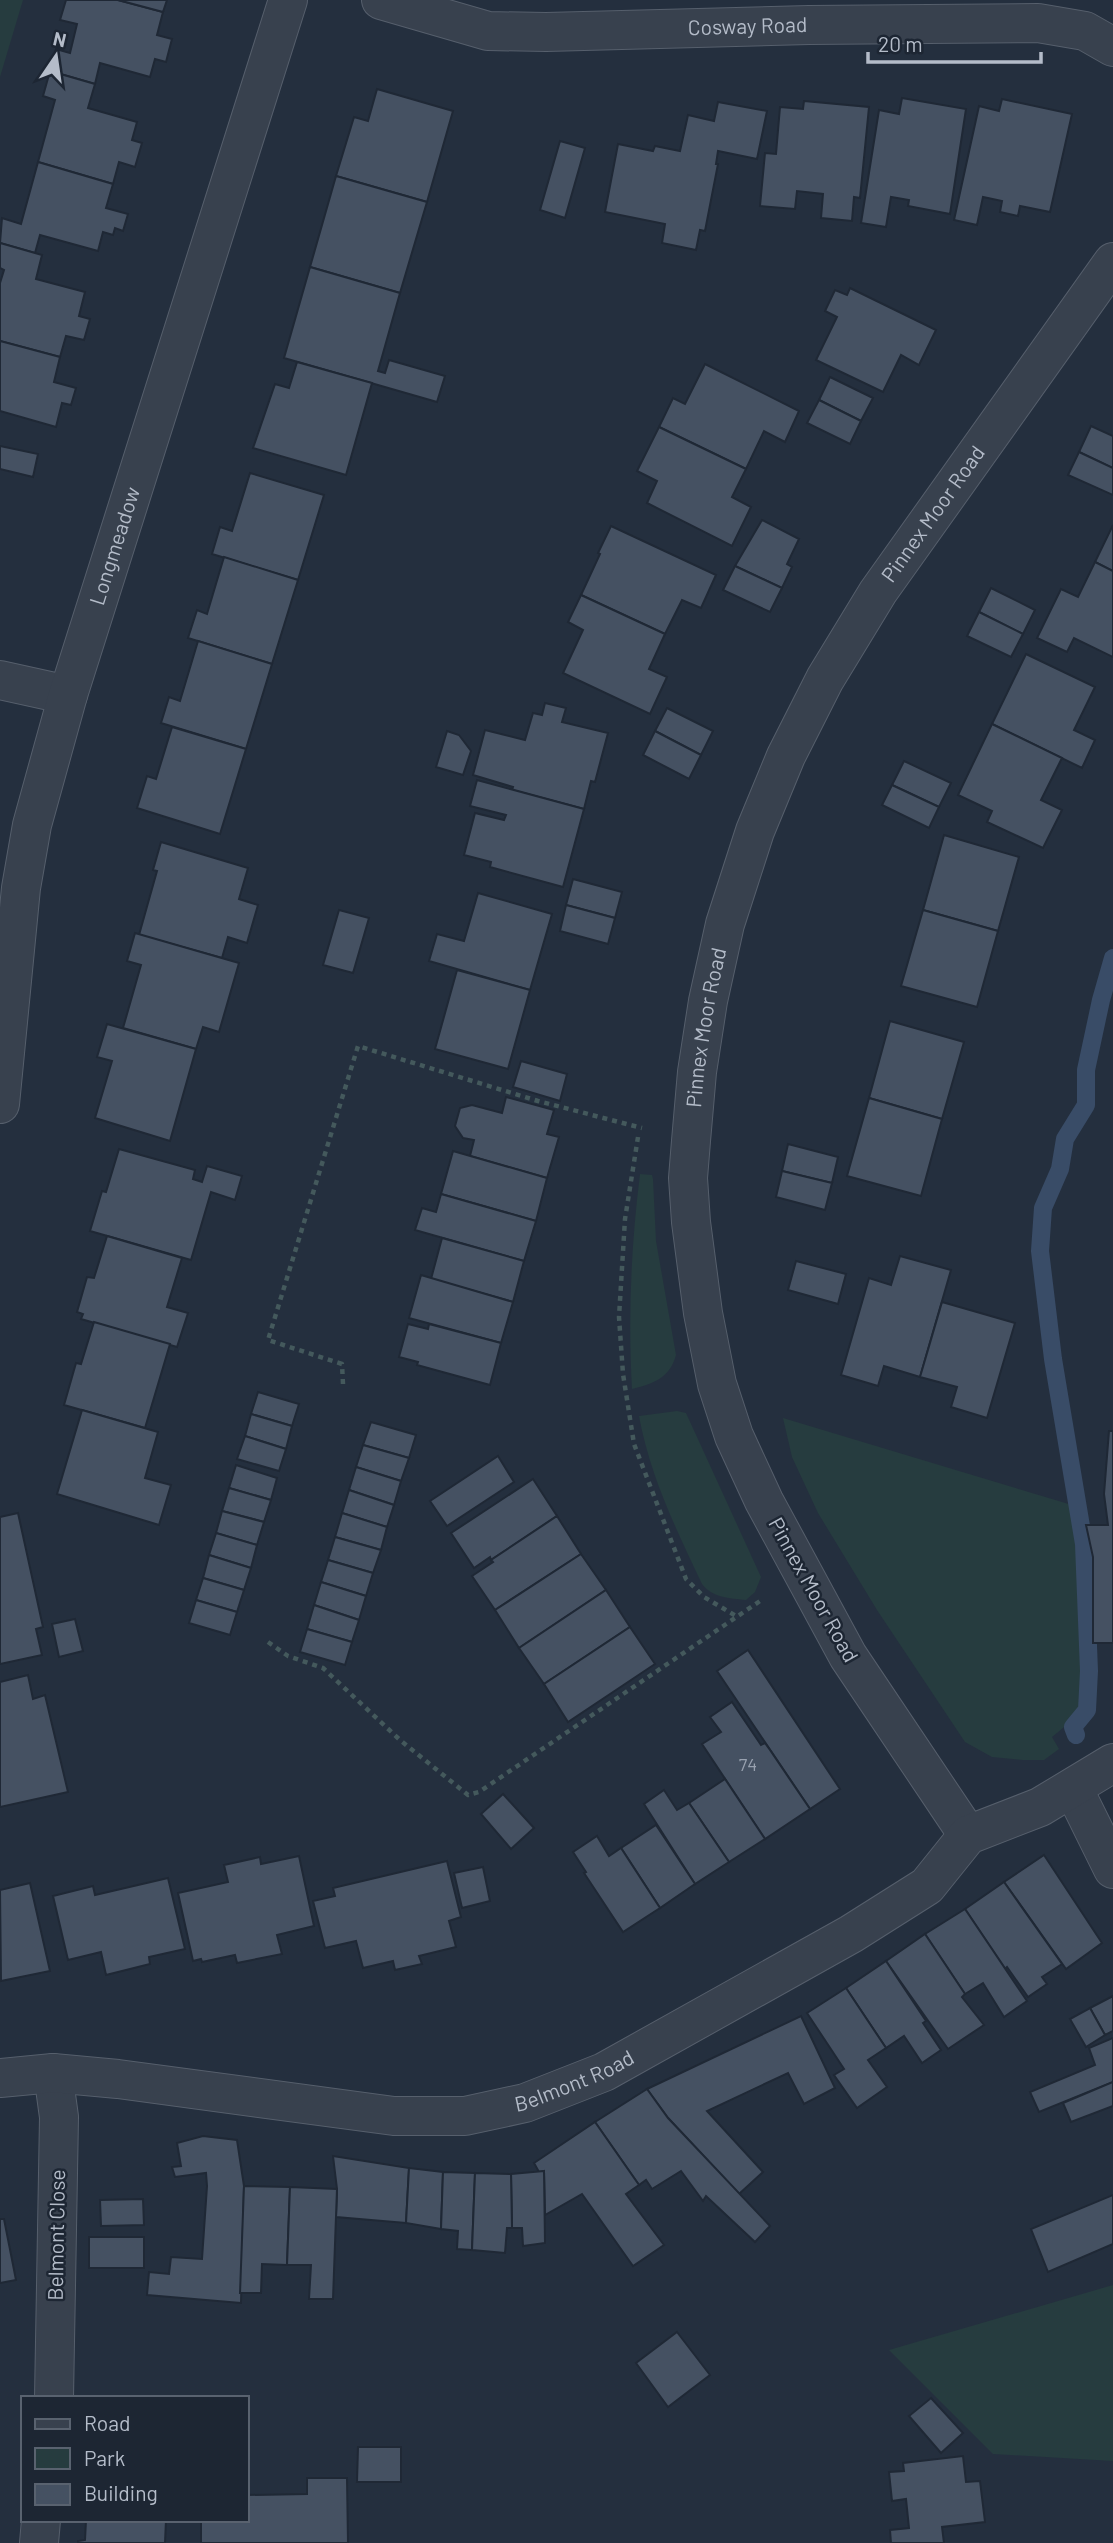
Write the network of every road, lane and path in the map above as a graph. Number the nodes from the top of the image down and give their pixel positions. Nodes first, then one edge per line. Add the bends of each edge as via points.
1 (288, 0) edge
2 (381, 0) edge
3 (1113, 47) edge
4 (1113, 262) edge
5 (0, 680) edge
6 (68, 695) junction
7 (0, 1104) edge
8 (639, 1127) junction
9 (691, 1141) junction
10 (343, 1384) dead end
11 (803, 1575) junction
12 (736, 1616) junction
13 (268, 1642) dead end
14 (1113, 1763) edge
15 (1073, 1788) junction
16 (968, 1835) junction
17 (1113, 1869) edge
18 (53, 2073) junction
19 (0, 2078) edge
20 (54, 2396) edge
21 (41, 2522) edge
22 (38, 2543) edge

1 - 6 street, Longmeadow
2 - 3 street, Cosway Road via 488,31 1038,23 1085,31
4 - 9 street, Pinnex Moor Road via 878,592 825,679 786,756 755,831 725,924 706,1012
5 - 6 street
6 - 7 street, Longmeadow via 32,825 21,888
8 - 9 path
8 - 10 path via 358,1046 268,1340 342,1364
8 - 12 path via 625,1219 619,1317 634,1444 685,1579
9 - 11 street, Pinnex Moor Road via 691,1222 717,1384 734,1436
11 - 12 path
11 - 16 street, Pinnex Moor Road via 848,1656
12 - 13 path via 468,1795 323,1668 288,1656
14 - 15 street, Belmont Road
15 - 16 street, Belmont Road via 1040,1807
15 - 17 street
16 - 18 street, Belmont Road via 927,1886 851,1934 604,2072 526,2103 465,2116 394,2116
18 - 19 street, Belmont Road
18 - 20 street, Belmont Close via 59,2117
21 - 22 street

